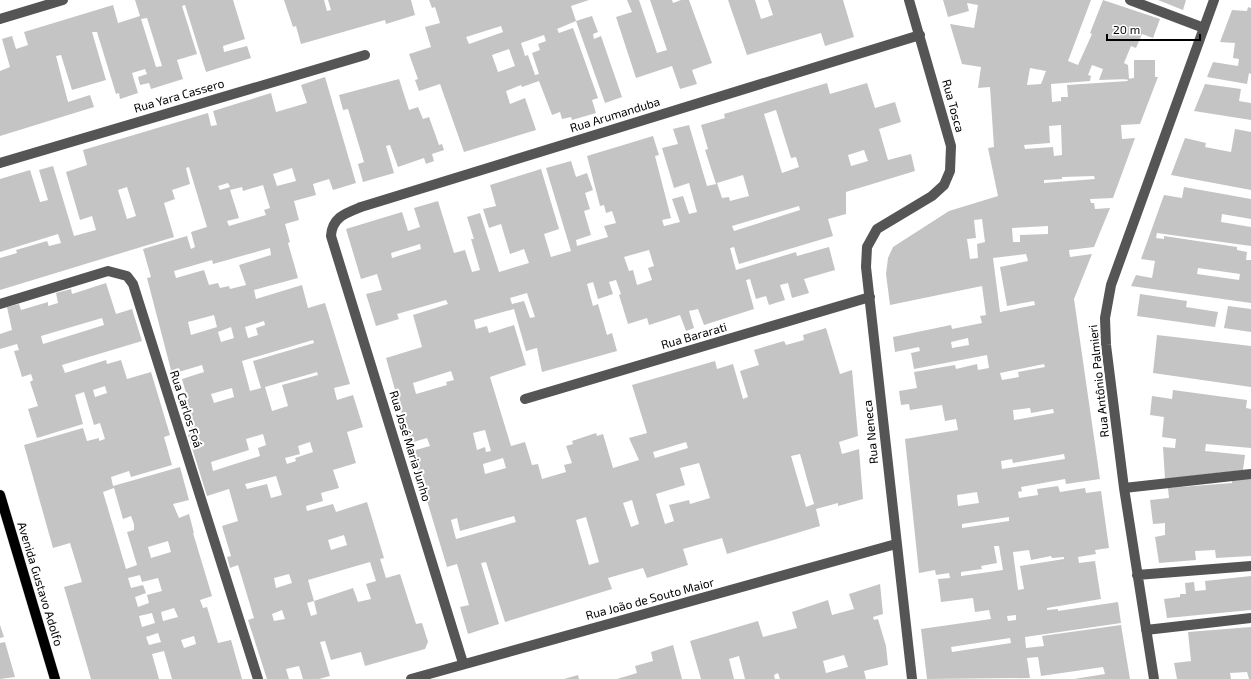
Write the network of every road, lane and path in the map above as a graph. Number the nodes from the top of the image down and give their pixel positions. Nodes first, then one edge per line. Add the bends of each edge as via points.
1 (63, 0) edge
2 (910, 0) edge
3 (1130, 0) edge
4 (1214, 0) edge
5 (0, 18) edge
6 (1204, 28) junction
7 (920, 35) junction
8 (365, 55) dead end
9 (0, 163) edge
10 (915, 205) joint
11 (331, 236) joint
12 (870, 297) junction
13 (0, 304) edge
14 (525, 399) dead end
15 (1251, 474) edge
16 (1124, 488) junction
17 (0, 495) edge
18 (896, 544) junction
19 (1251, 566) edge
20 (1137, 575) junction
21 (1251, 618) edge
22 (1146, 630) junction
23 (463, 663) junction
24 (55, 679) edge
25 (258, 679) edge
26 (411, 679) edge
27 (912, 679) edge
28 (1154, 679) edge

1 - 5 street
2 - 7 street, Rua Tosca
3 - 6 street
4 - 6 street, Rua Antônio Palmieri
6 - 16 street, Rua Antônio Palmieri via 1111,285 1105,318 1106,345
7 - 10 street, Rua Tosca via 951,146 950,171 944,185 932,196
7 - 11 street, Rua Arumanduba via 361,207 342,215 334,222
8 - 9 street, Rua Yara Cassero
10 - 12 street, Rua Neneca via 877,229 868,247 866,267
11 - 23 street, Rua José Maria Junho
12 - 14 street, Rua Bararati
12 - 18 street, Rua Neneca
13 - 25 street, Rua Carlos Foá via 108,271 127,276 133,284
15 - 16 street
16 - 20 street, Rua Antônio Palmieri
17 - 24 main road, Avenida Gustavo Adolfo
18 - 23 street, Rua João de Souto Maior
18 - 27 street, Rua Neneca
19 - 20 street
20 - 22 street, Rua Antônio Palmieri
21 - 22 street
22 - 28 street, Rua Antônio Palmieri
23 - 26 street, Rua João de Souto Maior

